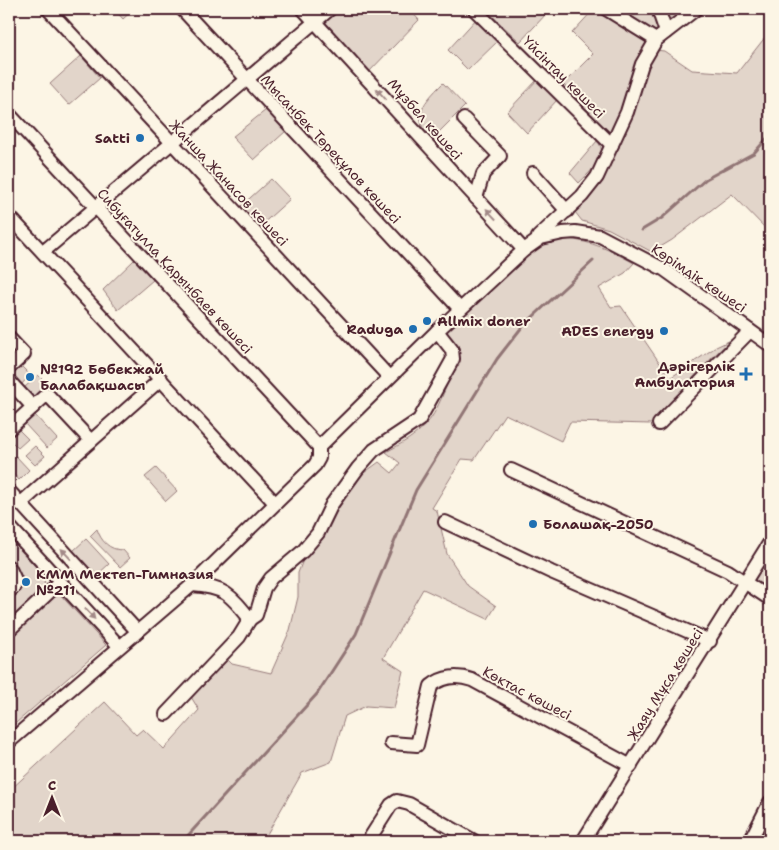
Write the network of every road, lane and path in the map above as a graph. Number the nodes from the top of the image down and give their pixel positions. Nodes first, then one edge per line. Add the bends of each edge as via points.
1 (48, 9) edge
2 (182, 9) edge
3 (303, 9) edge
4 (330, 9) edge
5 (474, 9) edge
6 (606, 9) edge
7 (658, 9) edge
8 (696, 9) edge
9 (315, 22) junction
10 (661, 36) junction
11 (246, 80) junction
12 (9, 114) edge
13 (464, 118) dead end
14 (172, 144) junction
15 (612, 146) junction
16 (533, 173) dead end
17 (476, 198) junction
18 (96, 208) junction
19 (567, 211) junction
20 (10, 220) edge
21 (551, 226) junction
22 (563, 233) junction
23 (528, 247) junction
24 (43, 252) junction
25 (460, 309) junction
26 (437, 331) junction
27 (750, 331) junction
28 (9, 338) edge
29 (770, 345) edge
30 (9, 368) edge
31 (389, 377) junction
32 (161, 379) junction
33 (9, 381) edge
34 (33, 407) junction
35 (659, 424) dead end
36 (9, 430) edge
37 (91, 441) junction
38 (319, 447) junction
39 (510, 470) dead end
40 (9, 492) edge
41 (276, 503) junction
42 (20, 504) junction
43 (445, 522) dead end
44 (9, 526) edge
45 (770, 542) edge
46 (9, 567) edge
47 (60, 582) junction
48 (746, 582) junction
49 (192, 585) junction
50 (9, 591) edge
51 (770, 599) edge
52 (250, 619) junction
53 (9, 630) edge
54 (138, 631) junction
55 (710, 641) junction
56 (119, 646) junction
57 (166, 714) dead end
58 (9, 742) edge
59 (391, 743) dead end
60 (631, 766) junction
61 (770, 802) edge
62 (368, 841) edge
63 (474, 841) edge
64 (583, 841) edge
65 (750, 841) edge

1 - 14 street, Жанша Жанасов көшесі
2 - 11 street, Мысанбек Төреқұлов көшесі
3 - 9 street, Мұзбел көшесі
4 - 9 street
5 - 15 street, Үйсінтау көшесі
6 - 10 street
7 - 10 street
8 - 10 street
9 - 11 street
17 -> 9 street, Мұзбел көшесі
10 - 15 street via 642,64 631,102
11 - 14 street
11 - 25 street, Мысанбек Төреқұлов көшесі
12 - 18 street, Сибуғатулла Қарынбаев көшесі
13 - 17 street via 500,156 483,174
14 - 18 street
14 - 31 street, Жанша Жанасов көшесі
15 - 19 street via 588,189
16 - 19 street
23 -> 17 street, Мұзбел көшесі
18 - 24 street
18 - 38 street, Сибуғатулла Қарынбаев көшесі
19 - 21 street
20 - 24 street
21 - 22 street via 555,232
21 - 23 street
22 - 23 street, Көрімдік көшесі via 541,238
22 - 27 street, Көрімдік көшесі via 600,236 632,252 665,270
23 - 25 street
24 - 32 street
25 - 26 street
26 - 31 street
26 - 52 street via 452,350 453,359 419,420 374,450 358,468 332,504 318,533 271,578 264,588 256,615
27 - 29 street, Көрімдік көшесі
27 - 35 street
28 - 30 street via 24,354
31 - 38 street
32 - 37 street
32 - 41 street
33 - 34 street
34 - 36 street
34 - 37 street via 47,394
37 - 42 street
38 - 41 street via 319,458 315,464
39 - 48 street
40 - 42 street
41 - 49 street
54 -> 42 street
43 - 55 street
44 - 47 street
45 - 48 street, Жаяу Мұса көшесі
46 - 50 street via 16,582
47 - 53 street
47 -> 56 street
48 - 51 street
48 - 55 street, Жаяу Мұса көшесі
49 - 52 street via 214,586
49 - 54 street
52 - 57 street via 239,637
54 - 56 street
55 - 60 street, Жаяу Мұса көшесі
56 - 58 street
59 - 60 street, Көктас көшесі via 417,745 431,686 456,676 472,680
60 - 64 street, Жаяу Мұса көшесі
61 - 65 street
62 - 63 street via 391,805 397,801 409,804

